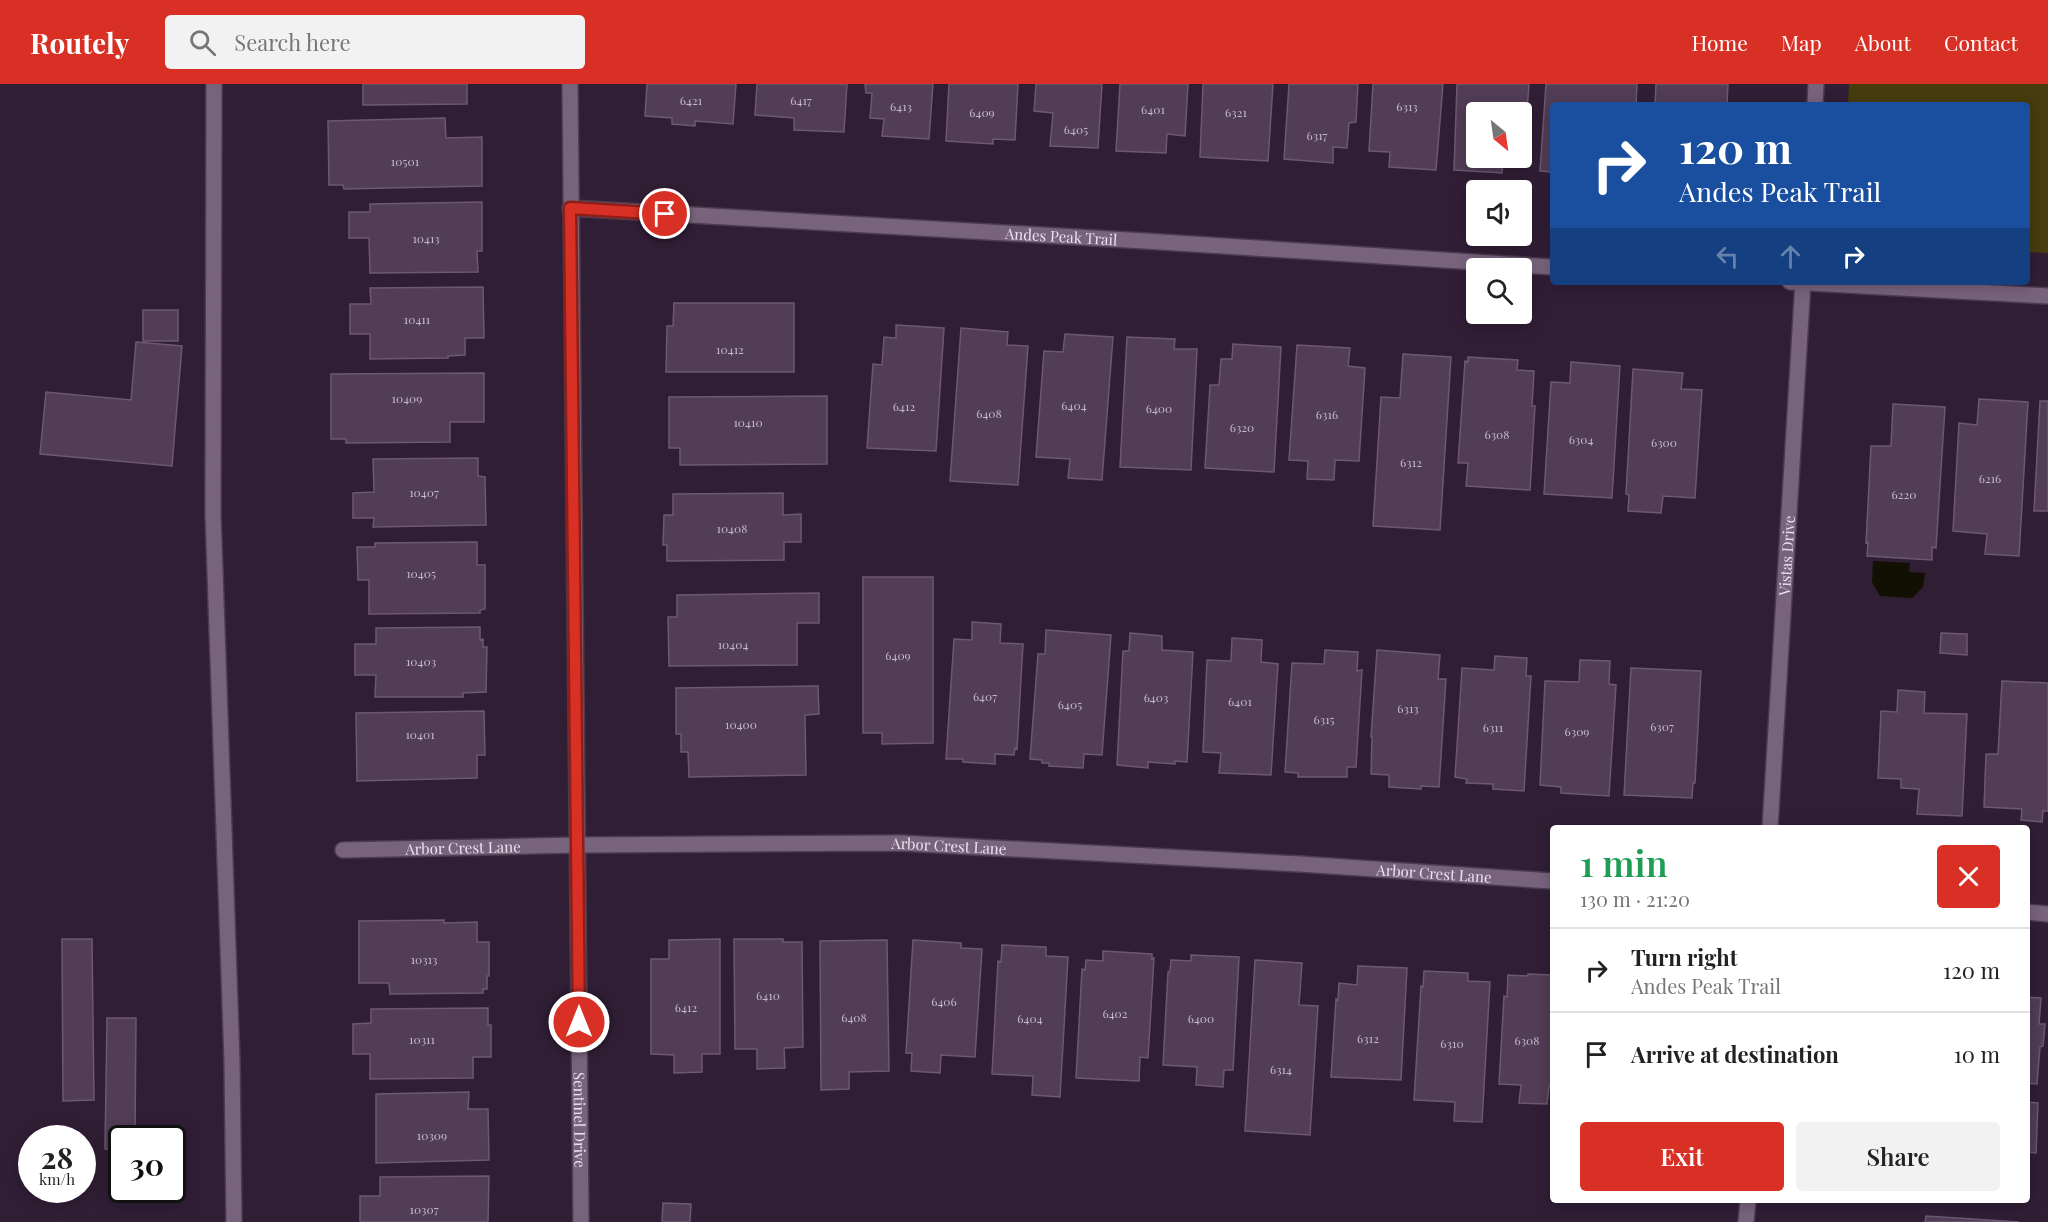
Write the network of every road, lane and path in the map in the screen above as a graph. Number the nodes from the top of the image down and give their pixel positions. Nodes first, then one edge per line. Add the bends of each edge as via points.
1 (214, 84) edge
2 (570, 84) edge
3 (1816, 84) edge
4 (1815, 102) edge
5 (570, 208) junction
6 (1550, 267) edge
7 (1799, 285) edge
8 (1852, 285) edge
9 (2048, 296) edge
10 (1770, 825) edge
11 (578, 845) junction
12 (343, 850) dead end
13 (1550, 881) edge
14 (2030, 912) edge
15 (2048, 914) edge
16 (1748, 1203) edge
17 (234, 1222) edge
18 (581, 1222) edge
19 (1746, 1222) edge

1 - 17 street via 213,514
2 - 5 street, Sentinel Drive
3 - 4 street
5 - 6 street, Andes Peak Trail
5 - 11 street, Sentinel Drive
7 - 10 street, Vistas Drive
8 - 9 street
11 - 12 street, Arbor Crest Lane
11 - 13 street, Arbor Crest Lane via 936,844
11 - 18 street, Sentinel Drive
14 - 15 street
16 - 19 street

